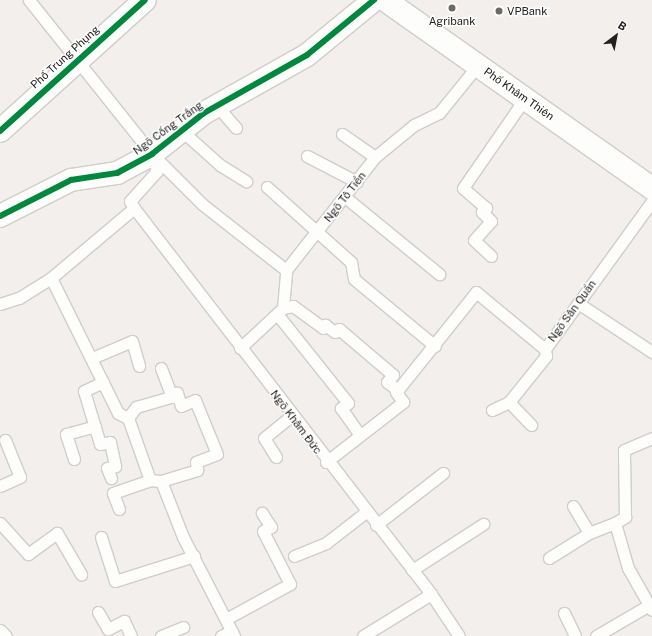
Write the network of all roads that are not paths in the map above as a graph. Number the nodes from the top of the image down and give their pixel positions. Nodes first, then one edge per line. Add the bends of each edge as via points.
1 (29, 0) edge
2 (145, 0) edge
3 (374, 0) edge
4 (385, 0) edge
5 (75, 60) junction
6 (478, 65) junction
7 (525, 98) junction
8 (217, 106) junction
9 (236, 128) dead end
10 (0, 130) edge
11 (182, 131) junction
12 (342, 134) dead end
13 (152, 154) junction
14 (307, 156) dead end
15 (375, 156) junction
16 (246, 181) dead end
17 (356, 182) junction
18 (267, 187) dead end
19 (652, 188) edge
20 (345, 197) junction
21 (652, 201) edge
22 (134, 208) junction
23 (0, 216) edge
24 (316, 233) junction
25 (490, 256) dead end
26 (286, 270) junction
27 (439, 274) dead end
28 (51, 278) junction
29 (578, 303) junction
30 (0, 304) edge
31 (280, 311) junction
32 (435, 346) junction
33 (240, 348) junction
34 (545, 349) junction
35 (652, 352) edge
36 (92, 358) junction
37 (139, 366) dead end
38 (161, 368) dead end
39 (103, 382) junction
40 (398, 390) junction
41 (171, 395) junction
42 (509, 402) junction
43 (492, 410) dead end
44 (292, 416) junction
45 (128, 418) junction
46 (531, 425) dead end
47 (95, 426) junction
48 (360, 435) junction
49 (652, 438) edge
50 (5, 440) dead end
51 (276, 456) dead end
52 (74, 459) dead end
53 (326, 462) junction
54 (442, 473) dead end
55 (111, 478) dead end
56 (155, 481) junction
57 (0, 486) edge
58 (574, 506) dead end
59 (119, 509) dead end
60 (366, 512) junction
61 (262, 513) dead end
62 (0, 523) edge
63 (615, 523) junction
64 (483, 524) dead end
65 (376, 525) junction
66 (589, 532) junction
67 (101, 536) dead end
68 (194, 556) junction
69 (294, 556) dead end
70 (549, 558) dead end
71 (412, 570) junction
72 (80, 574) dead end
73 (432, 594) junction
74 (650, 608) edge
75 (98, 612) dead end
76 (564, 613) dead end
77 (226, 619) junction
78 (183, 627) dead end
79 (0, 630) edge
80 (233, 634) edge
81 (6, 636) edge
82 (131, 636) edge
83 (162, 636) edge
84 (221, 636) edge
85 (363, 636) edge
86 (459, 636) edge
87 (575, 636) edge
88 (596, 636) edge

1 - 5 lane
2 - 5 street, Phố Trung Phụng
3 - 8 street, Ngõ Cống Trắng via 307,55
4 - 6 street, Phố Khâm Thiên
5 - 10 street, Phố Trung Phụng
5 - 13 lane
6 - 7 street, Phố Khâm Thiên
6 - 15 lane, Ngõ Tô Tiền via 439,113 414,125
7 - 19 street, Phố Khâm Thiên
7 - 25 lane via 463,188 486,208 482,212 491,221 474,240
8 - 9 lane
8 - 11 street, Ngõ Cống Trắng
11 - 13 street, Ngõ Cống Trắng
11 - 16 lane via 220,165
12 - 15 lane
13 - 22 lane, Ngõ Cống Trắng via 157,171 130,201
13 - 23 street, Ngõ Cống Trắng via 118,173 71,180
13 - 26 lane via 202,204
14 - 17 lane
15 - 17 lane, Ngõ Tô Tiền
17 - 20 lane, Ngõ Tô Tiền
18 - 24 lane
20 - 24 lane, Ngõ Tô Tiền
20 - 27 lane
21 - 29 lane, Ngõ Sân Quần
22 - 28 lane
22 - 33 lane, Ngõ Khâm Đức
24 - 26 lane, Ngõ Tô Tiền
24 - 32 lane via 351,262 354,279
26 - 31 lane
28 - 30 lane via 19,298
28 - 36 lane
29 - 34 lane, Ngõ Sân Quần
29 - 35 lane
31 - 33 lane
31 - 40 lane via 293,306 323,328 325,325 335,332 338,329 393,375 387,382
31 - 48 lane via 348,403 341,408
32 - 34 lane, Ngõ Sân Quần via 476,292
32 - 40 lane
33 - 44 lane, Ngõ Khâm Đức
34 - 42 lane via 546,356
36 - 37 lane via 132,341
36 - 39 lane
38 - 41 lane
39 - 45 lane via 118,413
39 - 47 lane via 84,391
40 - 48 lane via 403,402
41 - 45 lane via 136,407
41 - 56 lane via 178,393 181,406 195,400 217,454 196,462 197,470
42 - 43 lane
42 - 46 lane
44 - 51 lane via 264,438
44 - 53 lane, Ngõ Khâm Đức
45 - 56 lane
47 - 52 lane via 66,434
47 - 55 lane via 100,444 110,442 115,466 108,468
48 - 53 lane
49 - 63 lane via 624,450 625,517
50 - 57 lane via 20,477
53 - 60 lane, Ngõ Khâm Đức
54 - 65 lane
56 - 59 lane via 113,493
56 - 68 lane
58 - 66 lane
60 - 65 lane, Ngõ Khâm Đức
60 - 69 lane via 326,543
61 - 77 lane via 271,527 264,531 290,584
62 - 72 lane via 28,554 57,533
63 - 66 lane
63 - 74 lane via 628,568
64 - 71 lane
65 - 71 lane, Ngõ Khâm Đức
66 - 70 lane
67 - 68 lane via 115,581
68 - 77 lane
71 - 73 lane, Ngõ Khâm Đức
73 - 85 lane
73 - 86 lane, Ngõ Khâm Đức
74 - 88 lane
75 - 82 lane via 108,629 124,621
76 - 87 lane
77 - 80 lane
78 - 83 lane
79 - 81 lane
80 - 84 lane

